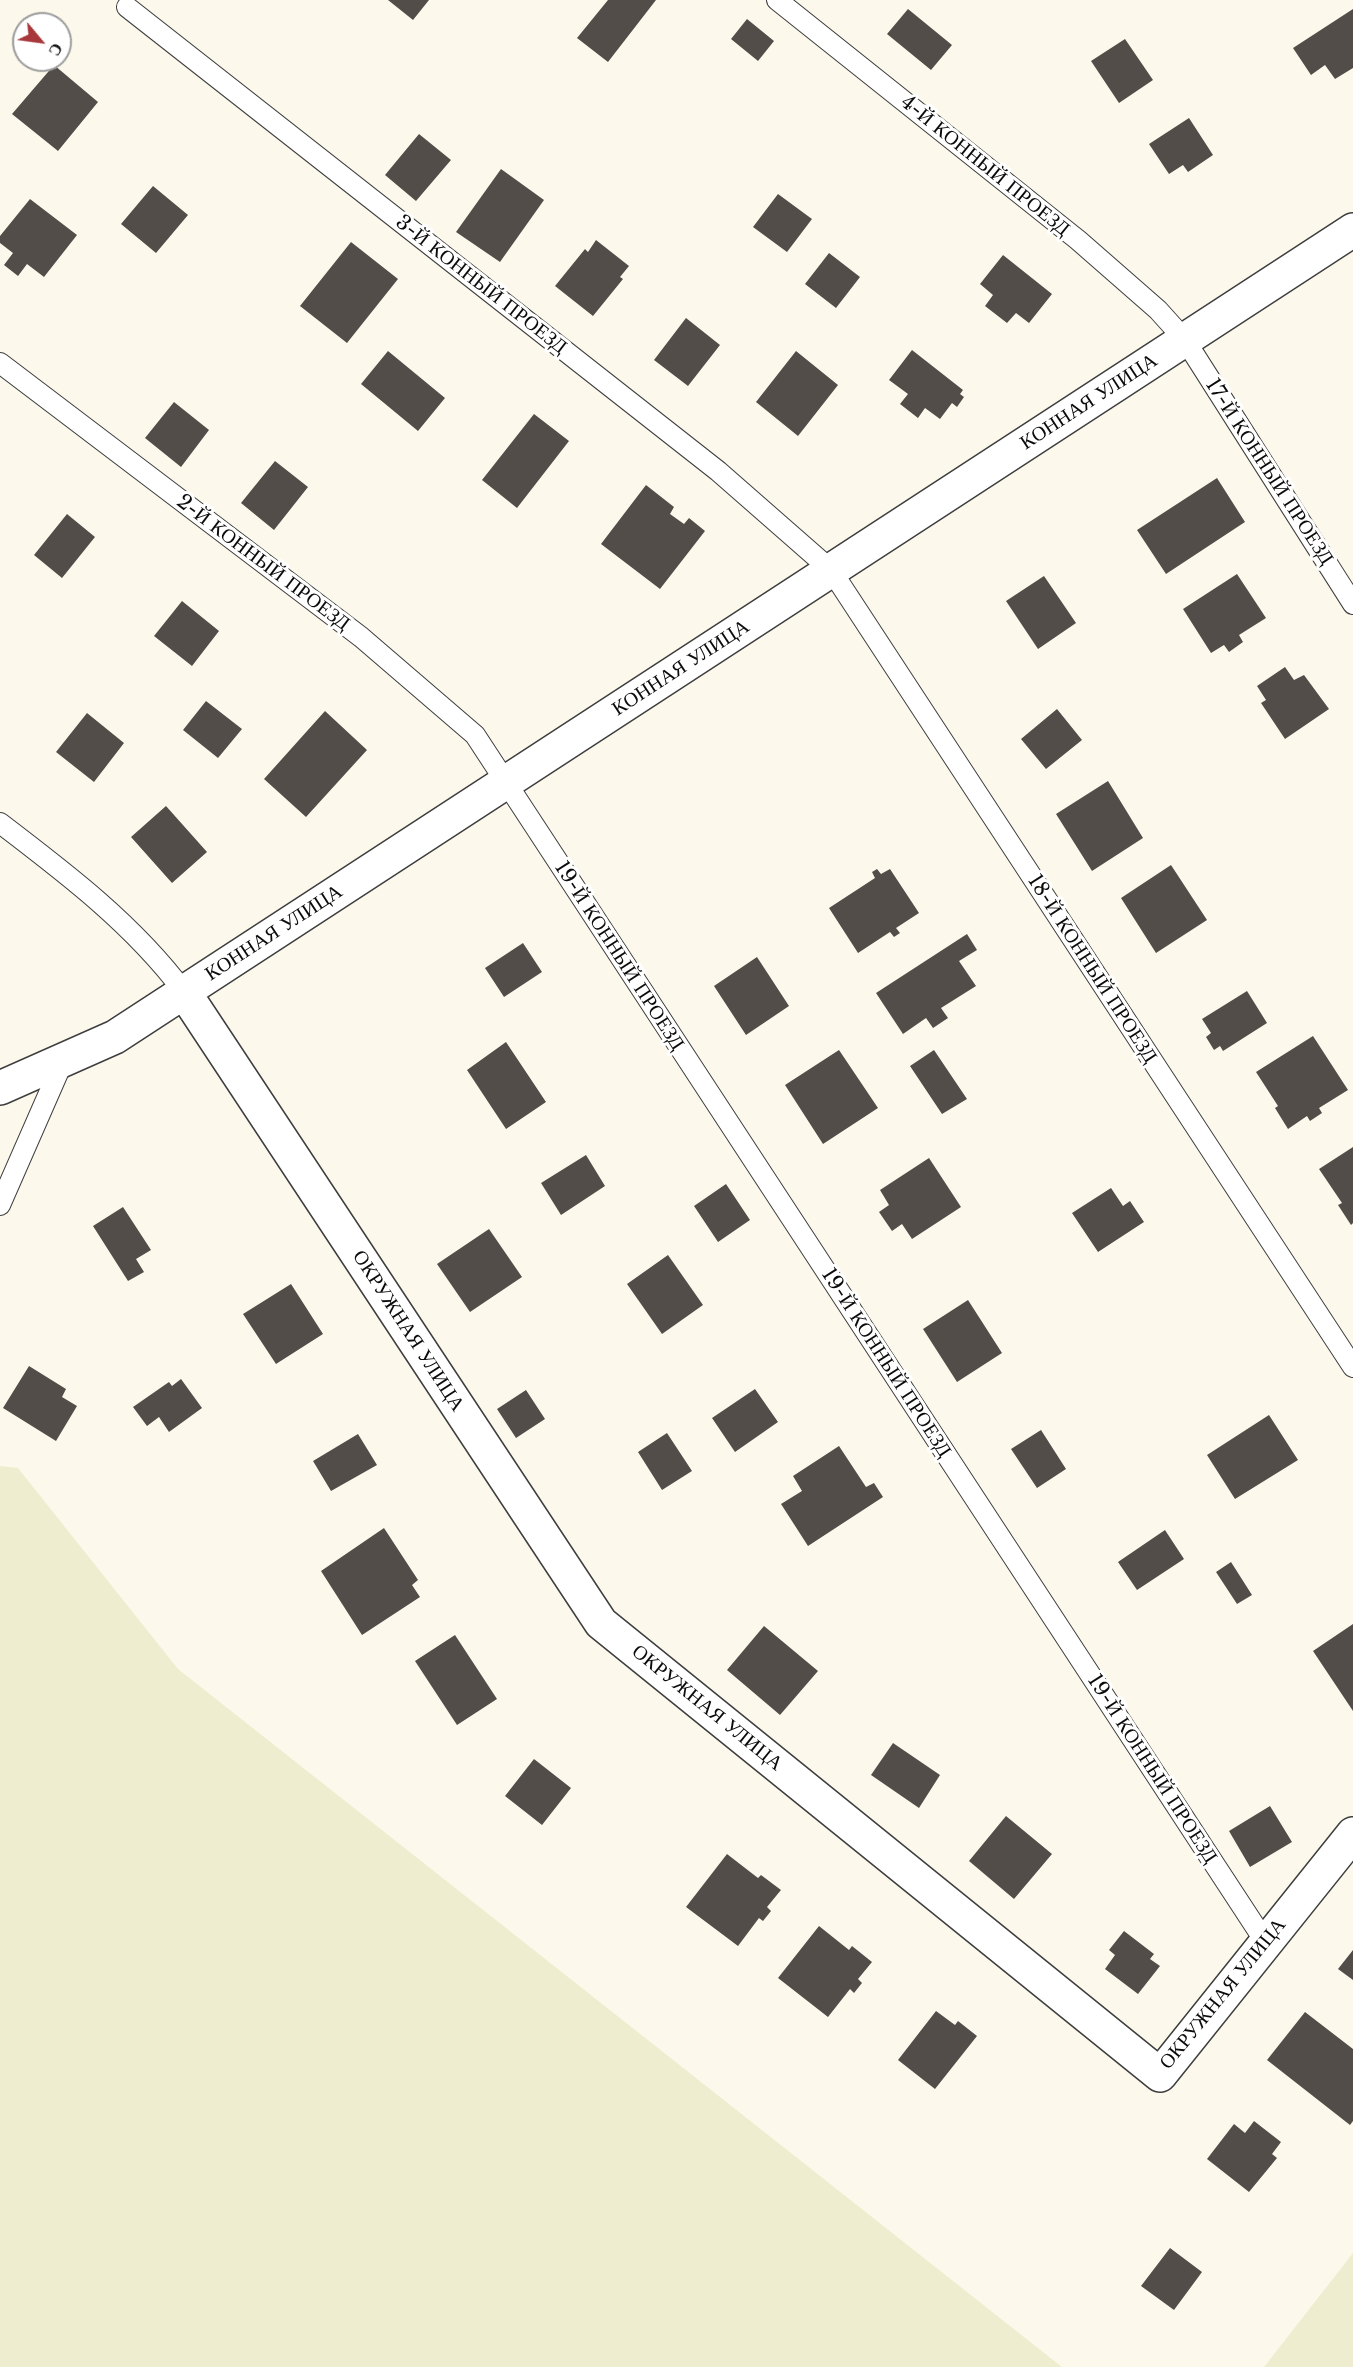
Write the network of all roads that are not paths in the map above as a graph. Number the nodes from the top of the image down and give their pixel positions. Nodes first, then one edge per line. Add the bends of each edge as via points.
1 (777, 0) edge
2 (127, 7) dead end
3 (1353, 230) edge
4 (1185, 340) junction
5 (0, 363) edge
6 (831, 570) junction
7 (1353, 604) edge
8 (506, 783) junction
9 (0, 823) edge
10 (184, 992) junction
11 (64, 1059) junction
12 (0, 1088) edge
13 (0, 1205) edge
14 (1353, 1367) edge
15 (1353, 1834) edge
16 (1266, 1943) junction

1 - 4 lane, 4-Й КОННЫЙ ПРОЕЗД via 1078,240 1158,310
2 - 6 lane, 3-Й КОННЫЙ ПРОЕЗД via 717,471
3 - 4 street, КОННАЯ УЛИЦА
4 - 6 street, КОННАЯ УЛИЦА
4 - 7 lane, 17-Й КОННЫЙ ПРОЕЗД
5 - 8 lane, 2-Й КОННЫЙ ПРОЕЗД via 361,638 475,735
6 - 8 street, КОННАЯ УЛИЦА
6 - 14 lane, 18-Й КОННЫЙ ПРОЕЗД
8 - 10 street, КОННАЯ УЛИЦА
8 - 16 lane, 19-Й КОННЫЙ ПРОЕЗД
9 - 10 lane via 78,882 158,957
10 - 11 street, КОННАЯ УЛИЦА via 116,1037
10 - 16 street, ОКРУЖНАЯ УЛИЦА via 601,1623 1161,2075
11 - 12 street, КОННАЯ УЛИЦА
11 - 13 lane
15 - 16 street, ОКРУЖНАЯ УЛИЦА

